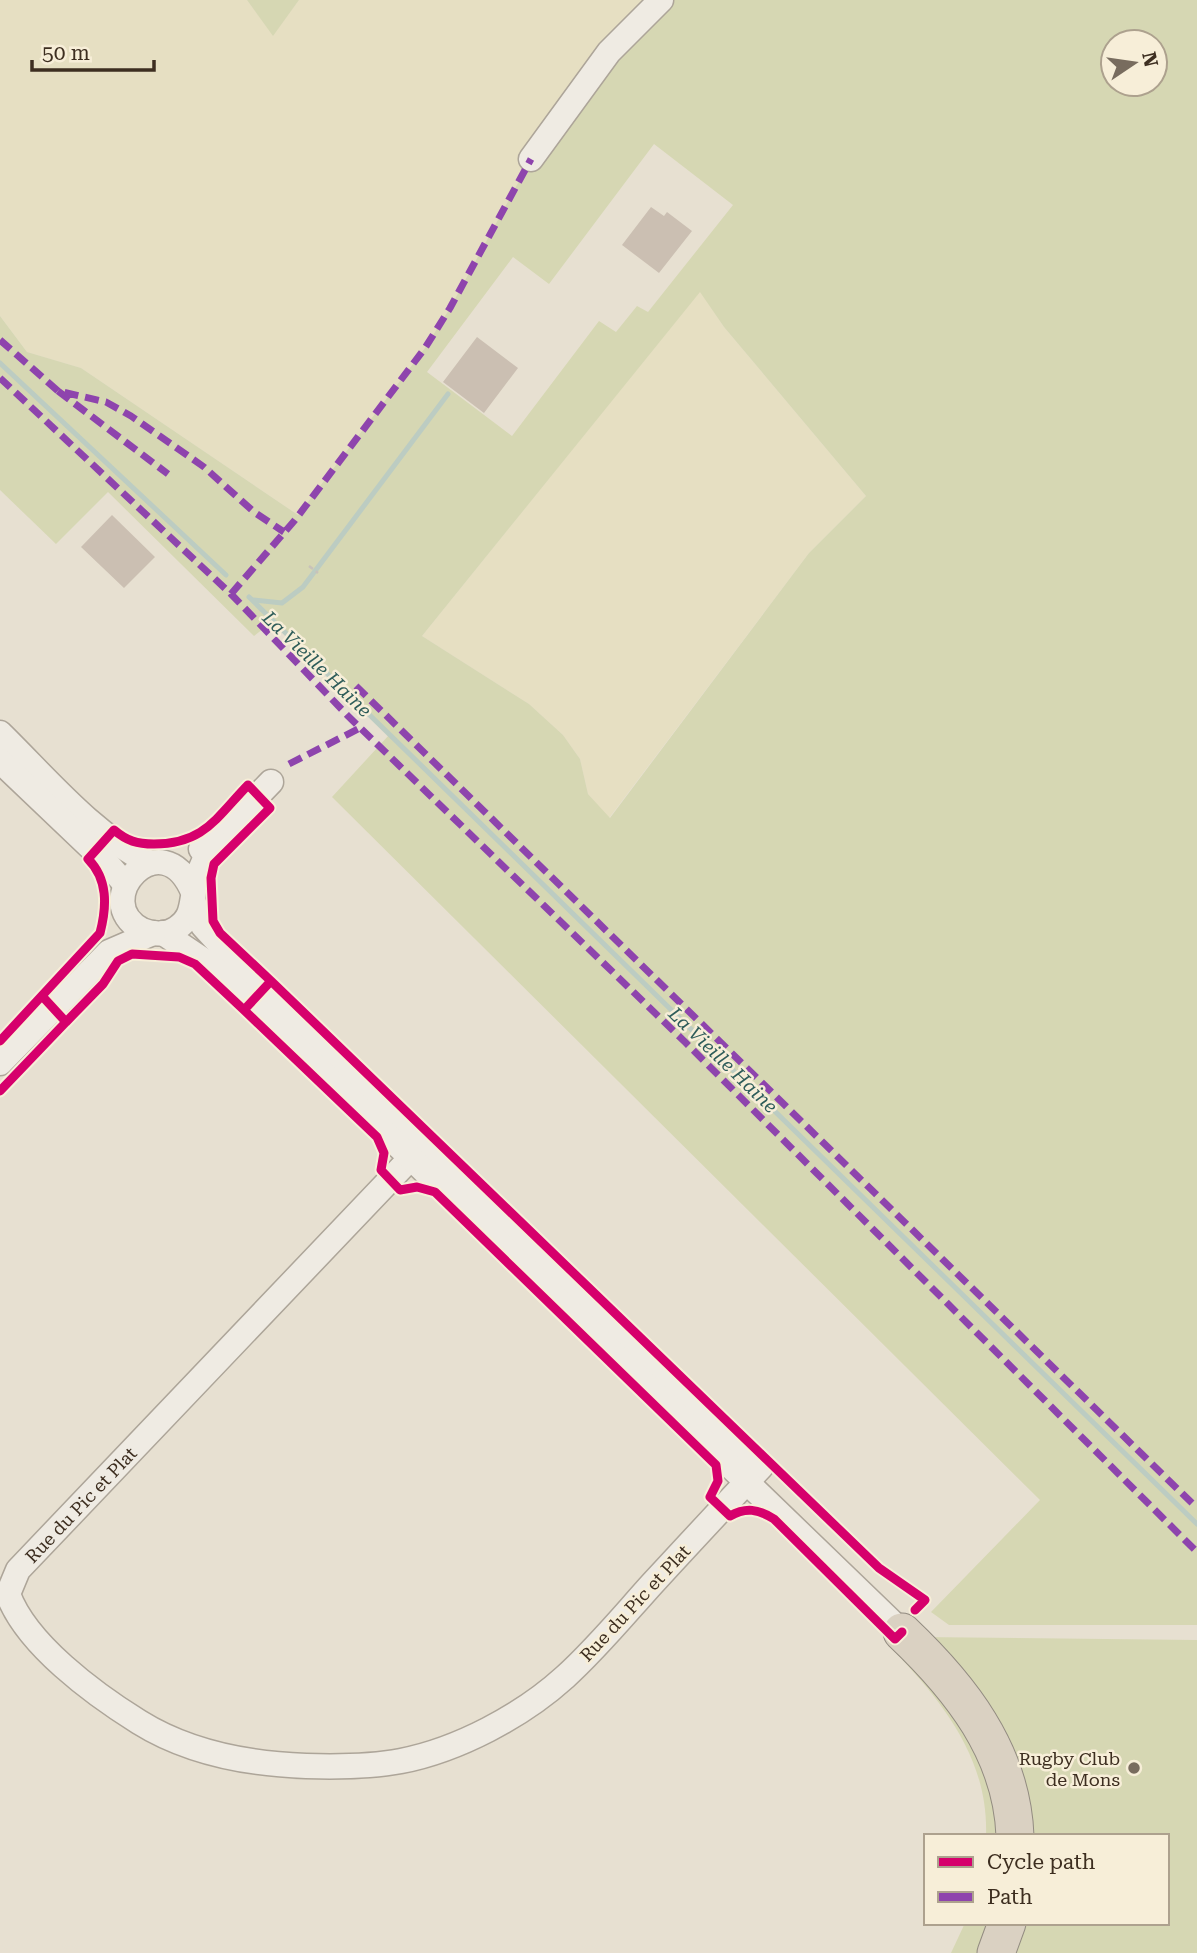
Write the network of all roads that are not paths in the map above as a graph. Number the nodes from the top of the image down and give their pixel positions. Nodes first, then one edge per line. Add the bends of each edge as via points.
1 (661, 0) edge
2 (531, 159) dead end
3 (0, 733) edge
4 (0, 761) edge
5 (271, 782) dead end
6 (214, 841) junction
7 (156, 862) junction
8 (124, 895) junction
9 (193, 898) junction
10 (158, 933) junction
11 (109, 952) junction
12 (0, 1063) edge
13 (418, 1150) junction
14 (754, 1474) junction
15 (902, 1632) joint
16 (1015, 1834) edge
17 (1006, 1925) edge
18 (996, 1953) edge

1 - 2 street via 609,52
3 - 7 street via 105,834
4 - 8 street via 106,862
5 - 6 street
6 - 7 street via 193,854
6 - 9 street
7 - 8 street via 139,867
7 - 9 street via 183,872
8 - 10 street via 134,924
8 - 11 street
9 - 10 street via 183,924
9 - 13 street via 203,926
10 - 11 street
10 - 13 street via 212,966
11 - 12 street
13 - 14 street
13 - 14 street, Rue du Pic et Plat via 18,1570 8,1594 15,1614 72,1674 164,1738 223,1755 281,1765 351,1767 404,1761 492,1726 564,1679
14 - 15 street via 866,1582
15 - 16 highway via 976,1714 1008,1789
17 - 18 highway

